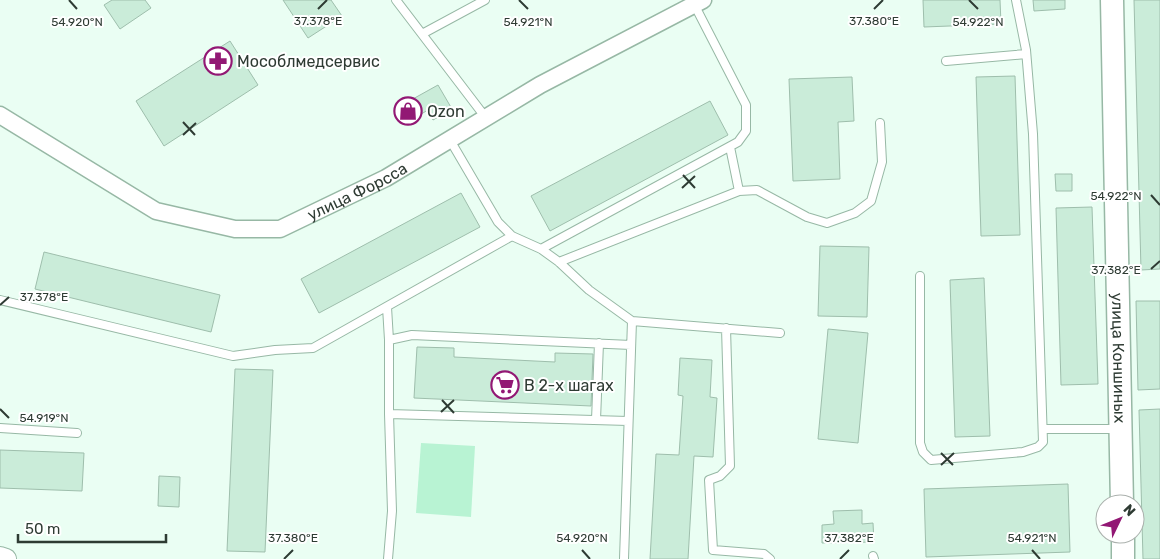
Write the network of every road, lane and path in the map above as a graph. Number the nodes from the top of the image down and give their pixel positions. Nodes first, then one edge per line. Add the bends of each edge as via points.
1 (396, 0) edge
2 (485, 0) edge
3 (1016, 0) edge
4 (1112, 0) edge
5 (699, 2) edge
6 (422, 34) junction
7 (1026, 54) junction
8 (946, 61) dead end
9 (0, 115) edge
10 (486, 118) junction
11 (880, 123) dead end
12 (450, 140) junction
13 (730, 147) junction
14 (739, 191) junction
15 (512, 236) junction
16 (541, 250) junction
17 (560, 262) junction
18 (920, 276) dead end
19 (0, 300) edge
20 (387, 307) junction
21 (632, 321) junction
22 (726, 328) junction
23 (780, 333) dead end
24 (389, 340) junction
25 (599, 343) junction
26 (631, 344) junction
27 (389, 414) junction
28 (596, 420) junction
29 (628, 421) junction
30 (0, 428) edge
31 (1043, 429) junction
32 (1120, 429) junction
33 (77, 433) dead end
34 (1122, 494) edge
35 (1123, 544) edge
36 (0, 557) edge
37 (6, 559) edge
38 (388, 559) edge
39 (624, 559) edge
40 (770, 559) edge
41 (1123, 559) edge

1 - 6 lane
2 - 6 lane
3 - 7 lane
4 - 32 main road, улица Коншиных
5 - 10 street, улица Форсса via 540,85
5 - 13 lane via 746,105 746,131
6 - 10 lane
7 - 8 lane
7 - 31 lane via 1033,134
9 - 12 street, улица Форсса via 156,211 235,228 280,229 386,178
10 - 12 street, улица Форсса
11 - 14 lane via 882,162 876,185 871,201 855,213 827,223 807,217 757,190
12 - 15 lane via 498,222
13 - 14 lane
13 - 16 lane
14 - 17 lane
15 - 16 lane
15 - 20 lane
16 - 17 lane
17 - 21 lane via 589,290
18 - 31 lane via 920,443 924,452 931,460 1023,452 1043,442
19 - 20 lane via 233,356 313,348
20 - 24 lane
21 - 22 lane
21 - 26 lane
22 - 23 lane
22 - 40 lane via 730,466 720,476 709,480 713,550 764,554
24 - 25 lane via 412,335
24 - 27 lane
25 - 26 lane
25 - 28 lane
26 - 29 lane
27 - 28 lane
27 - 38 lane via 392,511
28 - 29 lane
29 - 39 lane
30 - 33 lane
31 - 32 lane
32 - 34 main road, улица Коншиных
35 - 41 main road
36 - 37 street

